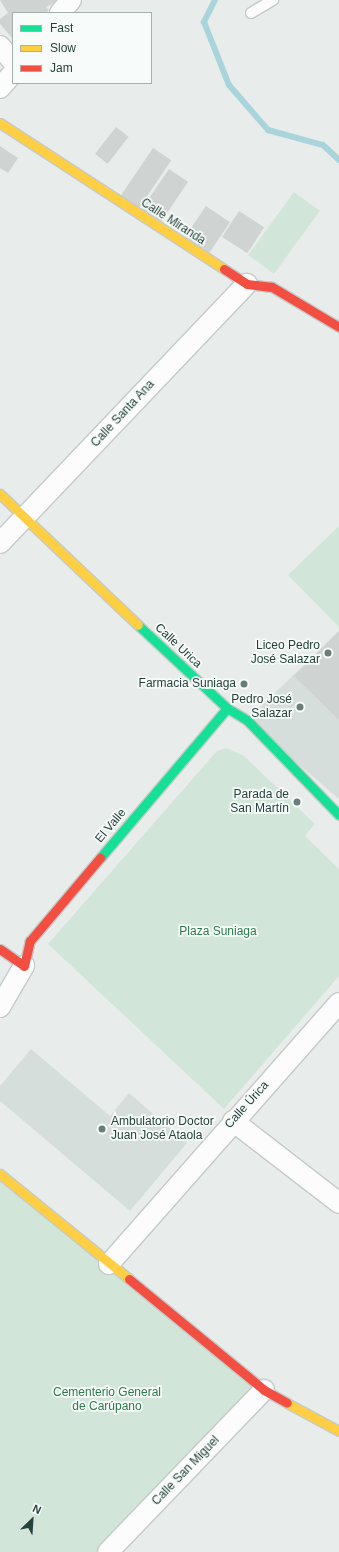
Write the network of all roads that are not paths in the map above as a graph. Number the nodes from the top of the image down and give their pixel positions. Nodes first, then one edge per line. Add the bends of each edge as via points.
1 (71, 0) edge
2 (273, 0) edge
3 (61, 12) edge
4 (251, 12) dead end
5 (0, 46) edge
6 (12, 61) edge
7 (12, 74) edge
8 (0, 88) edge
9 (0, 123) edge
10 (246, 284) junction
11 (339, 327) edge
12 (0, 494) edge
13 (24, 518) junction
14 (0, 543) edge
15 (227, 708) junction
16 (336, 807) edge
17 (0, 949) edge
18 (24, 966) junction
19 (339, 1002) edge
20 (0, 1007) edge
21 (233, 1121) junction
22 (0, 1174) edge
23 (339, 1203) edge
24 (109, 1264) junction
25 (264, 1390) junction
26 (339, 1431) edge
27 (108, 1552) edge

1 - 3 street
2 - 4 lane
5 - 6 street
7 - 8 street
9 - 10 street, Calle Miranda
10 - 11 street, Calle Miranda via 272,287
10 - 13 street, Calle Santa Ana
12 - 13 street, Calle Urica
13 - 14 street, Calle Santa Ana
13 - 15 street, Calle Urica
15 - 16 street, Calle Urica via 247,720
15 - 18 street, El Valle via 30,941
17 - 18 street
18 - 20 street
19 - 21 street, Calle Úrica
21 - 23 street
21 - 24 street, Calle Úrica
22 - 24 street
24 - 25 street
25 - 26 street
25 - 27 street, Calle San Miguel

